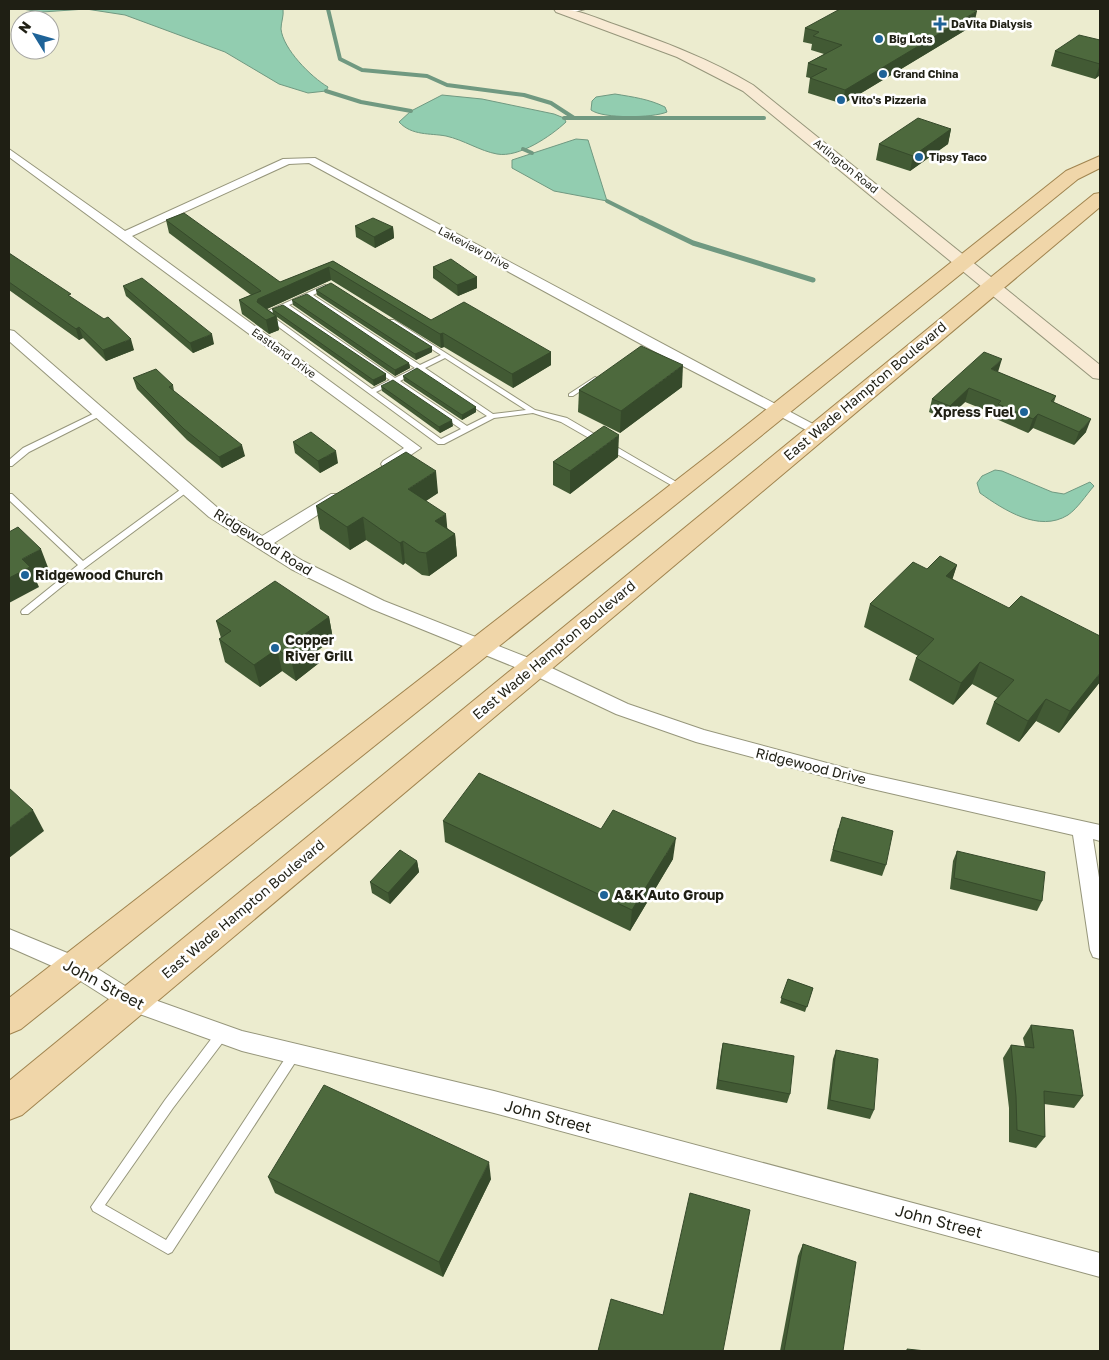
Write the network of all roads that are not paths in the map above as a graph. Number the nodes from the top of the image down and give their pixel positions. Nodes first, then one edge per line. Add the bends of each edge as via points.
1 (570, 10) edge
2 (9, 152) edge
3 (1100, 161) edge
4 (1100, 198) edge
5 (123, 236) junction
6 (963, 263) junction
7 (332, 284) edge
8 (992, 286) junction
9 (308, 294) junction
10 (284, 305) junction
11 (381, 314) edge
12 (11, 338) edge
13 (446, 356) junction
14 (420, 368) junction
15 (604, 373) edge
16 (1100, 374) edge
17 (394, 380) junction
18 (371, 392) junction
19 (571, 395) dead end
20 (534, 411) junction
21 (776, 411) junction
22 (102, 413) junction
23 (492, 416) junction
24 (466, 429) junction
25 (818, 431) junction
26 (9, 464) edge
27 (374, 473) edge
28 (350, 488) edge
29 (681, 488) junction
30 (187, 489) junction
31 (9, 496) edge
32 (261, 544) junction
33 (83, 565) junction
34 (25, 612) dead end
35 (479, 646) junction
36 (533, 667) junction
37 (1091, 831) edge
38 (9, 938) edge
39 (1100, 950) edge
40 (75, 966) junction
41 (131, 1001) junction
42 (9, 1018) edge
43 (222, 1034) junction
44 (294, 1055) junction
45 (9, 1103) edge
46 (1100, 1264) edge

1 - 6 main road, Arlington Road via 739,82
2 - 5 street, Eastland Drive
3 - 6 main road via 1072,175
4 - 8 main road, East Wade Hampton Boulevard
5 - 21 street, Lakeview Drive via 287,161 311,160 654,349
5 - 27 street, Eastland Drive via 414,448
6 - 8 main road, Arlington Road
6 - 21 main road
7 - 9 lane
8 - 16 main road, Arlington Road
8 - 25 main road, East Wade Hampton Boulevard
9 - 10 lane
9 - 14 lane
10 - 17 lane
10 - 18 lane via 264,314
11 - 13 lane
12 - 22 street, Ridgewood Road
13 - 14 lane
13 - 20 lane
14 - 17 lane
14 - 23 lane
15 - 19 lane
17 - 18 lane
17 - 24 lane
18 - 24 lane via 441,442
20 - 23 lane
20 - 29 lane via 564,420
21 - 25 street, Lakeview Drive
21 - 29 main road
22 - 26 lane via 26,450
22 - 30 street, Ridgewood Road
23 - 24 lane
25 - 36 main road, East Wade Hampton Boulevard
28 - 32 street
29 - 35 main road
30 - 32 street, Ridgewood Road via 214,513
30 - 33 lane
31 - 33 lane
32 - 35 street, Ridgewood Road via 336,586
33 - 34 lane
35 - 36 street, Ridgewood Road
35 - 40 main road
36 - 37 street, Ridgewood Drive via 622,708 702,737 868,781
36 - 41 main road, East Wade Hampton Boulevard
37 - 39 street
38 - 40 street, John Street
40 - 41 street, John Street
40 - 42 main road
41 - 43 street, John Street
41 - 45 main road, East Wade Hampton Boulevard
43 - 44 street, John Street
43 - 44 lane via 97,1208 168,1248
44 - 46 street, John Street via 494,1102

